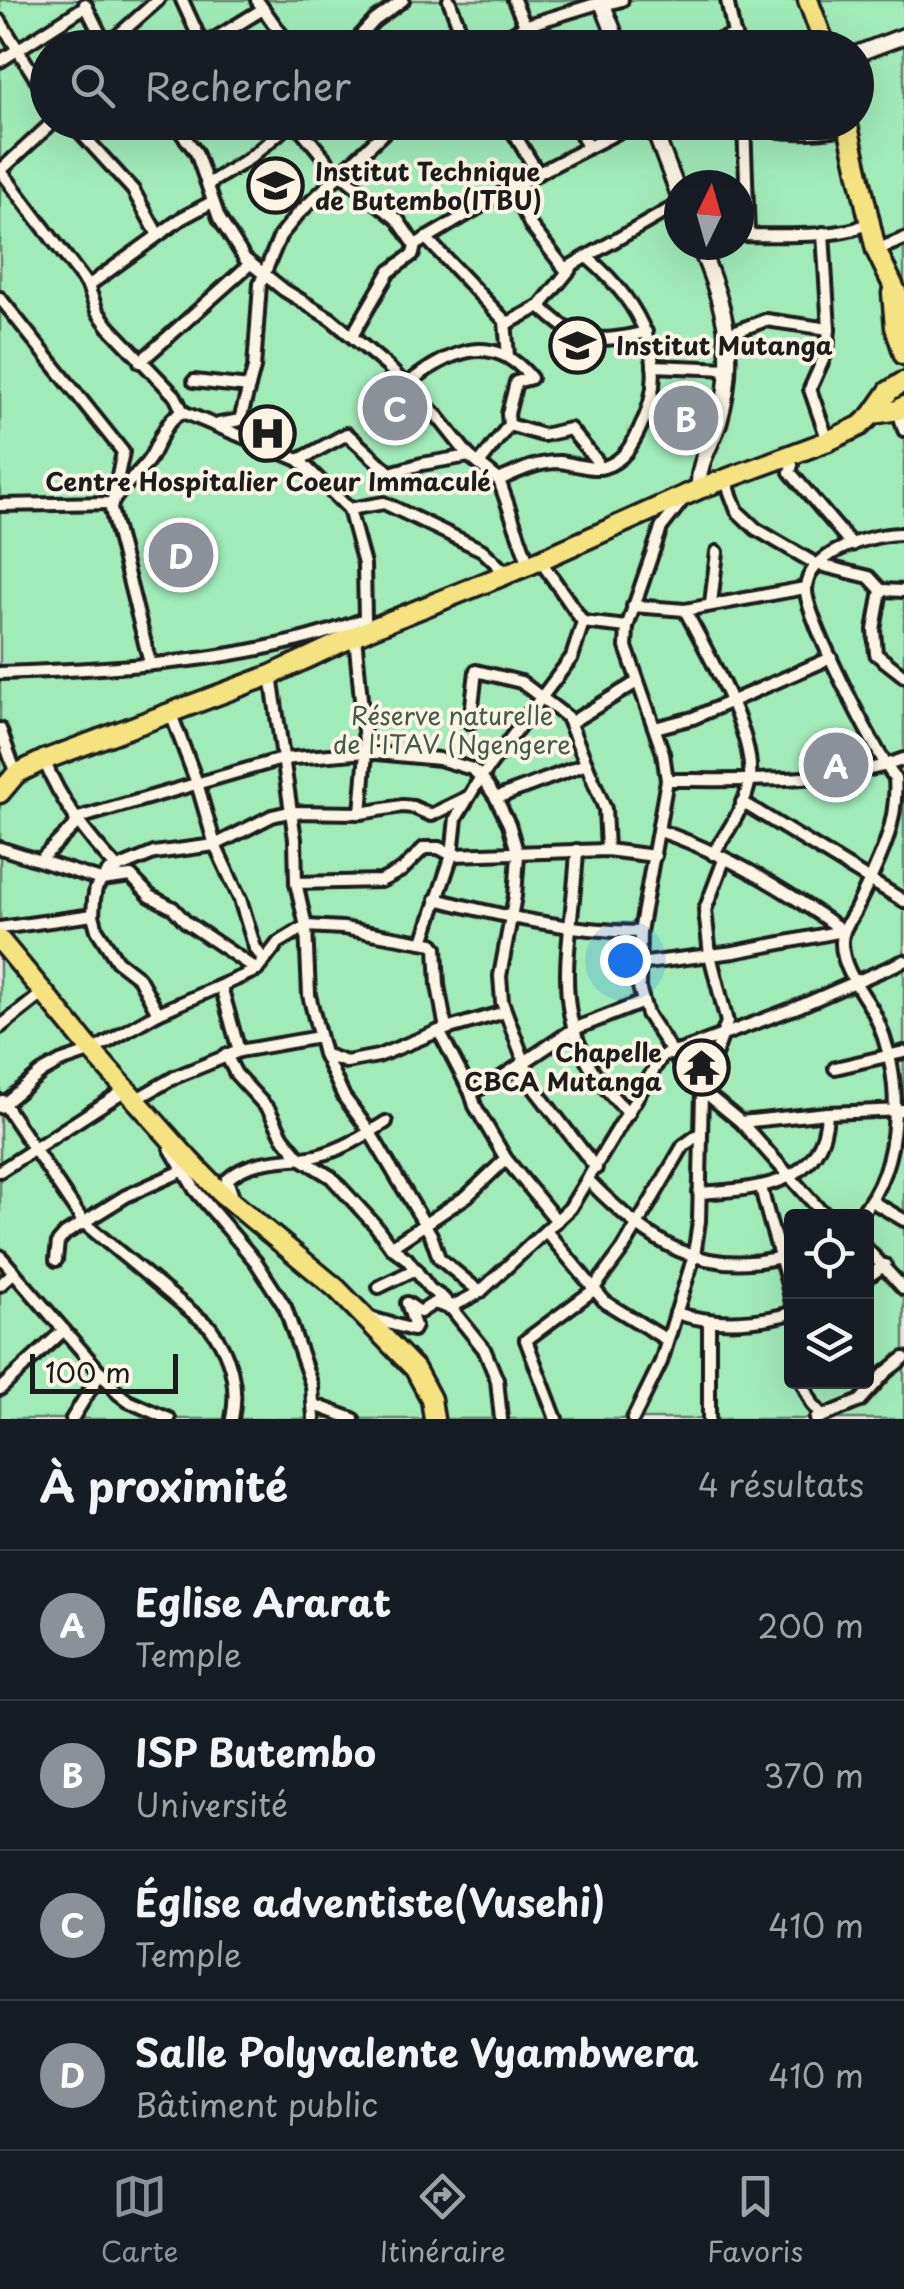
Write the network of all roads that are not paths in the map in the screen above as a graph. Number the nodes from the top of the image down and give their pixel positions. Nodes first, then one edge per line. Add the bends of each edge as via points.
1 (158, 0) edge
2 (182, 0) edge
3 (402, 0) edge
4 (449, 0) edge
5 (514, 0) edge
6 (622, 0) edge
7 (726, 0) edge
8 (808, 0) edge
9 (85, 3) edge
10 (602, 3) edge
11 (260, 5) edge
12 (0, 21) edge
13 (524, 26) junction
14 (47, 30) edge
15 (98, 30) edge
16 (125, 30) edge
17 (196, 30) edge
18 (227, 30) edge
19 (278, 30) edge
20 (366, 30) edge
21 (461, 30) edge
22 (517, 30) edge
23 (526, 30) edge
24 (613, 30) edge
25 (733, 30) edge
26 (819, 30) edge
27 (904, 36) edge
28 (30, 42) edge
29 (874, 47) edge
30 (17, 51) junction
31 (0, 60) edge
32 (30, 71) edge
33 (34, 140) edge
34 (87, 140) edge
35 (187, 140) edge
36 (272, 140) edge
37 (309, 140) edge
38 (377, 140) edge
39 (518, 140) edge
40 (584, 140) edge
41 (602, 140) edge
42 (657, 140) edge
43 (744, 140) edge
44 (851, 140) edge
45 (588, 147) junction
46 (669, 170) edge
47 (744, 170) edge
48 (0, 171) edge
49 (538, 173) junction
50 (340, 174) junction
51 (208, 184) junction
52 (512, 188) junction
53 (212, 202) junction
54 (664, 213) edge
55 (868, 222) junction
56 (823, 233) junction
57 (754, 234) edge
58 (158, 235) junction
59 (426, 238) junction
60 (904, 240) edge
61 (415, 245) junction
62 (876, 250) junction
63 (588, 258) junction
64 (703, 260) edge
65 (250, 264) junction
66 (571, 268) junction
67 (263, 274) junction
68 (891, 278) junction
69 (88, 286) junction
70 (0, 298) edge
71 (540, 306) junction
72 (904, 308) edge
73 (505, 321) junction
74 (829, 330) junction
75 (646, 332) junction
76 (728, 334) junction
77 (352, 336) junction
78 (904, 355) edge
79 (508, 356) junction
80 (140, 362) junction
81 (653, 366) junction
82 (729, 369) junction
83 (904, 373) edge
84 (194, 380) dead end
85 (904, 383) edge
86 (406, 385) junction
87 (249, 387) junction
88 (901, 408) edge
89 (183, 412) junction
90 (873, 414) junction
91 (212, 424) junction
92 (509, 425) junction
93 (904, 430) edge
94 (828, 441) junction
95 (123, 452) junction
96 (469, 456) junction
97 (782, 456) junction
98 (299, 460) junction
99 (479, 464) junction
100 (596, 468) junction
101 (141, 470) junction
102 (725, 478) junction
103 (500, 480) junction
104 (692, 493) junction
105 (2, 502) edge
106 (112, 503) junction
107 (349, 509) junction
108 (904, 534) edge
109 (852, 545) junction
110 (717, 552) dead end
111 (534, 563) junction
112 (816, 564) junction
113 (507, 574) junction
114 (806, 588) junction
115 (882, 590) junction
116 (904, 591) edge
117 (711, 604) junction
118 (633, 606) junction
119 (686, 610) junction
120 (583, 622) junction
121 (363, 628) junction
122 (627, 628) junction
123 (832, 658) junction
124 (150, 664) junction
125 (0, 673) edge
126 (271, 675) junction
127 (904, 676) edge
128 (637, 682) junction
129 (544, 697) junction
130 (731, 703) junction
131 (171, 714) junction
132 (470, 723) dead end
133 (570, 723) junction
134 (655, 728) junction
135 (0, 729) edge
136 (366, 752) junction
137 (282, 758) junction
138 (904, 758) edge
139 (44, 760) junction
140 (586, 764) junction
141 (886, 766) junction
142 (16, 774) junction
143 (482, 778) junction
144 (666, 780) junction
145 (750, 780) junction
146 (197, 782) junction
147 (0, 793) edge
148 (468, 797) junction
149 (496, 798) junction
150 (900, 798) edge
151 (742, 802) junction
152 (289, 812) junction
153 (362, 813) junction
154 (76, 821) junction
155 (660, 831) junction
156 (215, 846) junction
157 (0, 848) edge
158 (577, 850) junction
159 (607, 850) junction
160 (518, 855) junction
161 (452, 856) junction
162 (654, 856) junction
163 (719, 857) junction
164 (40, 860) junction
165 (116, 868) junction
166 (868, 879) junction
167 (101, 880) junction
168 (296, 883) junction
169 (436, 899) junction
170 (904, 901) edge
171 (93, 915) junction
172 (512, 920) junction
173 (306, 926) junction
174 (568, 927) junction
175 (0, 928) edge
176 (842, 931) junction
177 (640, 932) junction
178 (423, 942) junction
179 (2, 946) edge
180 (710, 955) junction
181 (904, 961) edge
182 (638, 964) junction
183 (260, 965) junction
184 (855, 982) junction
185 (220, 986) junction
186 (44, 992) junction
187 (642, 1002) junction
188 (505, 1012) junction
189 (158, 1013) junction
190 (0, 1027) edge
191 (574, 1029) junction
192 (442, 1030) junction
193 (720, 1036) junction
194 (320, 1037) junction
195 (92, 1051) junction
196 (239, 1051) junction
197 (670, 1052) junction
198 (904, 1052) edge
199 (324, 1054) junction
200 (891, 1054) junction
201 (226, 1055) junction
202 (525, 1060) junction
203 (835, 1068) dead end
204 (471, 1092) junction
205 (702, 1092) junction
206 (131, 1095) junction
207 (1, 1103) edge
208 (900, 1110) edge
209 (629, 1113) junction
210 (828, 1113) junction
211 (154, 1120) junction
212 (386, 1122) dead end
213 (741, 1122) junction
214 (370, 1133) junction
215 (698, 1136) junction
216 (35, 1149) junction
217 (300, 1158) junction
218 (890, 1158) junction
219 (506, 1159) junction
220 (904, 1162) edge
221 (596, 1168) junction
222 (182, 1170) junction
223 (0, 1171) edge
224 (790, 1178) junction
225 (588, 1181) junction
226 (761, 1186) junction
227 (699, 1193) junction
228 (873, 1202) junction
229 (236, 1206) junction
230 (823, 1209) edge
231 (866, 1209) edge
232 (904, 1220) edge
233 (558, 1221) junction
234 (84, 1223) junction
235 (425, 1225) junction
236 (637, 1225) junction
237 (546, 1231) junction
238 (391, 1247) junction
239 (784, 1254) edge
240 (874, 1255) edge
241 (0, 1256) edge
242 (694, 1256) junction
243 (784, 1256) edge
244 (56, 1260) dead end
245 (904, 1264) edge
246 (885, 1265) junction
247 (416, 1269) junction
248 (14, 1272) junction
249 (874, 1273) edge
250 (893, 1276) junction
251 (0, 1285) edge
252 (379, 1286) dead end
253 (594, 1287) junction
254 (904, 1289) edge
255 (480, 1292) junction
256 (450, 1308) junction
257 (676, 1312) junction
258 (784, 1314) edge
259 (364, 1317) junction
260 (709, 1321) junction
261 (64, 1330) junction
262 (667, 1340) junction
263 (904, 1358) edge
264 (100, 1372) junction
265 (874, 1381) edge
266 (0, 1389) edge
267 (805, 1389) edge
268 (867, 1389) edge
269 (128, 1402) junction
270 (315, 1404) junction
271 (820, 1417) edge
272 (433, 1418) edge
273 (72, 1419) edge
274 (136, 1419) edge
275 (169, 1419) edge
276 (232, 1419) edge
277 (314, 1419) edge
278 (353, 1419) edge
279 (502, 1419) edge
280 (556, 1419) edge
281 (633, 1419) edge
282 (710, 1419) edge

1 - 16 street
2 - 17 street
3 - 20 street
4 - 21 street
5 - 13 street
6 - 10 street
7 - 25 street
8 - 26 highway
9 - 14 street
9 - 15 street
10 - 13 street
10 - 24 street
11 - 18 street
11 - 19 street
12 - 30 street
13 - 22 street
13 - 23 street
27 - 29 street
28 - 30 street
30 - 31 street
30 - 32 street
33 - 48 street
34 - 58 street via 133,190
35 - 51 street
36 - 51 street
37 - 50 street
38 - 50 street
39 - 49 street
40 - 45 street
41 - 45 street
42 - 46 street
43 - 47 street
44 - 55 highway
45 - 49 street
48 - 69 street
49 - 52 street
50 - 61 street via 398,220
50 - 67 street via 280,236
51 - 53 street
52 - 59 street
52 - 66 street via 560,266
53 - 58 street
53 - 65 street
54 - 63 street
55 - 56 street via 861,229
55 - 62 highway
56 - 57 street
56 - 74 street
58 - 69 street
59 - 61 street
59 - 73 street
60 - 62 street
61 - 77 street via 389,272
62 - 68 highway
63 - 66 street
63 - 75 street via 623,292
64 - 76 street
65 - 67 street
65 - 80 street
66 - 71 street
67 - 77 street
67 - 87 street
68 - 72 highway
68 - 78 highway
69 - 80 street via 98,311
70 - 95 street
71 - 73 street
71 - 75 street via 581,336 607,342
73 - 79 street
74 - 76 street via 766,320
74 - 94 street via 810,389
75 - 81 street
76 - 82 street
77 - 86 street
79 - 86 street via 473,348 434,362
79 - 92 street via 531,378 516,382
80 - 89 street
81 - 82 street
81 - 100 street via 655,388 628,451
82 - 104 street via 717,428
83 - 85 highway
84 - 87 street
85 - 90 highway via 888,391
86 - 96 street
87 - 91 street via 240,420
88 - 90 highway
88 - 93 street
89 - 91 street
89 - 101 street via 173,416
90 - 94 highway
91 - 98 street
92 - 99 street
92 - 100 street via 543,434 570,429 598,460
94 - 97 highway
95 - 101 street
95 - 106 street
96 - 98 street via 390,473 347,434
96 - 99 street
97 - 102 highway
97 - 109 street via 802,490
98 - 107 street
99 - 103 street
100 - 103 street via 543,463
101 - 106 street
102 - 104 highway
102 - 112 street via 737,511
103 - 111 street
104 - 111 highway
104 - 118 street via 661,528
105 - 106 street
106 - 124 street
107 - 113 street via 384,503 482,550
107 - 121 street via 364,564
108 - 109 street
109 - 112 street
110 - 117 street
111 - 113 highway
111 - 120 street
112 - 114 street
112 - 115 street via 869,577
113 - 121 highway
114 - 117 street
114 - 123 street via 808,608
115 - 116 street
115 - 127 street via 876,654
117 - 119 street
118 - 119 street
118 - 122 street
119 - 130 street
120 - 122 street
120 - 129 street via 572,657
121 - 124 street
121 - 126 highway
121 - 136 street
122 - 128 street
123 - 130 street
123 - 141 street
124 - 125 street
126 - 131 highway
126 - 137 street
128 - 133 street
128 - 134 street
129 - 132 street via 520,682 476,671
129 - 133 street
129 - 143 street
130 - 134 street
130 - 145 street via 749,755
131 - 139 highway
131 - 146 street
133 - 140 street
134 - 144 street
135 - 142 street
136 - 137 street
136 - 143 street via 440,759
136 - 153 street
137 - 146 street
137 - 152 street
138 - 141 street
139 - 142 highway
139 - 154 street
140 - 149 street
140 - 159 street via 605,809
141 - 145 street
141 - 150 street
142 - 147 highway
143 - 148 street
143 - 149 street
144 - 145 street
144 - 155 street
145 - 151 street
146 - 154 street
146 - 156 street
148 - 153 street via 431,815 413,806
148 - 161 street via 454,823
149 - 160 street
150 - 166 street
151 - 163 street
151 - 166 street
152 - 153 street
152 - 156 street
152 - 168 street
154 - 164 street
154 - 165 street
155 - 162 street
155 - 163 street
156 - 165 street via 154,853
156 - 183 street
157 - 164 street
158 - 159 street
158 - 160 street
158 - 174 street
159 - 162 street
160 - 161 street
160 - 172 street
161 - 168 street via 424,848 381,881
161 - 169 street
162 - 177 street
163 - 176 street
163 - 180 street via 706,910
164 - 167 street
165 - 167 street
166 - 170 street
166 - 176 street
167 - 171 street
167 - 183 street via 137,878 186,922
168 - 173 street
169 - 172 street
169 - 178 street
171 - 175 street
171 - 189 street via 105,945 139,978
172 - 174 street
172 - 188 street via 500,976
173 - 178 street
173 - 183 street via 278,943
173 - 194 street via 309,995
174 - 177 street
174 - 191 street
176 - 180 street
176 - 184 street
177 - 182 street
178 - 192 street via 436,948
179 - 186 highway
180 - 182 street
180 - 193 street via 727,1016
181 - 184 street
182 - 187 street
183 - 185 street
184 - 193 street
184 - 200 street
185 - 189 street
185 - 196 street
186 - 190 street
186 - 195 highway
187 - 191 street
187 - 197 street
188 - 192 street
188 - 202 street
189 - 195 street
191 - 202 street
191 - 209 street via 592,1074
192 - 199 street via 378,1056 346,1062
192 - 204 street
193 - 197 street
193 - 205 street
194 - 196 street
194 - 199 street
195 - 206 highway
195 - 207 street via 42,1072
196 - 201 street
197 - 205 street
197 - 209 street
198 - 200 street
199 - 214 street
200 - 203 street
200 - 208 street
201 - 206 street
201 - 217 street
202 - 204 street
202 - 221 street via 534,1088
204 - 219 street
205 - 213 street
205 - 215 street
206 - 211 highway
206 - 216 street
207 - 216 street
208 - 210 street
208 - 218 street
209 - 221 street
210 - 213 street
210 - 224 street via 822,1146
211 - 222 street
211 - 229 highway
212 - 214 street
213 - 224 street
214 - 217 street
214 - 235 street
215 - 227 street
215 - 236 street via 684,1146
216 - 223 street
216 - 234 street
217 - 229 street via 268,1161 228,1178
217 - 238 street via 331,1177
218 - 220 street
218 - 228 street
219 - 233 street
219 - 235 street
221 - 225 street
222 - 234 street
222 - 270 street via 273,1286 297,1338
224 - 226 street
224 - 230 street
225 - 233 street
225 - 236 street
226 - 227 street
226 - 239 street via 774,1244
227 - 242 street
228 - 231 street
228 - 232 street
229 - 259 highway
233 - 237 street
234 - 244 street via 58,1242
234 - 276 street via 216,1335 234,1384
235 - 238 street
235 - 255 street via 439,1258
236 - 242 street
236 - 253 street
237 - 253 street
237 - 255 street
238 - 247 street
240 - 246 street
241 - 248 street
242 - 243 street via 748,1264
242 - 257 street
245 - 250 street
246 - 249 street
246 - 250 street
247 - 252 street
247 - 256 street
248 - 251 street
248 - 261 street
250 - 254 street
253 - 262 street via 619,1313
253 - 280 street via 526,1340
255 - 256 street
256 - 259 street via 434,1303 420,1312 407,1303 413,1330
256 - 279 street via 490,1357
257 - 260 street
257 - 262 street
258 - 260 street
259 - 272 highway via 415,1369
260 - 282 street
261 - 264 street
261 - 266 street
262 - 281 street
263 - 265 street
264 - 269 street
264 - 273 street
267 - 271 street
268 - 271 street via 860,1401
269 - 274 street
269 - 275 street
270 - 277 street
270 - 278 street

